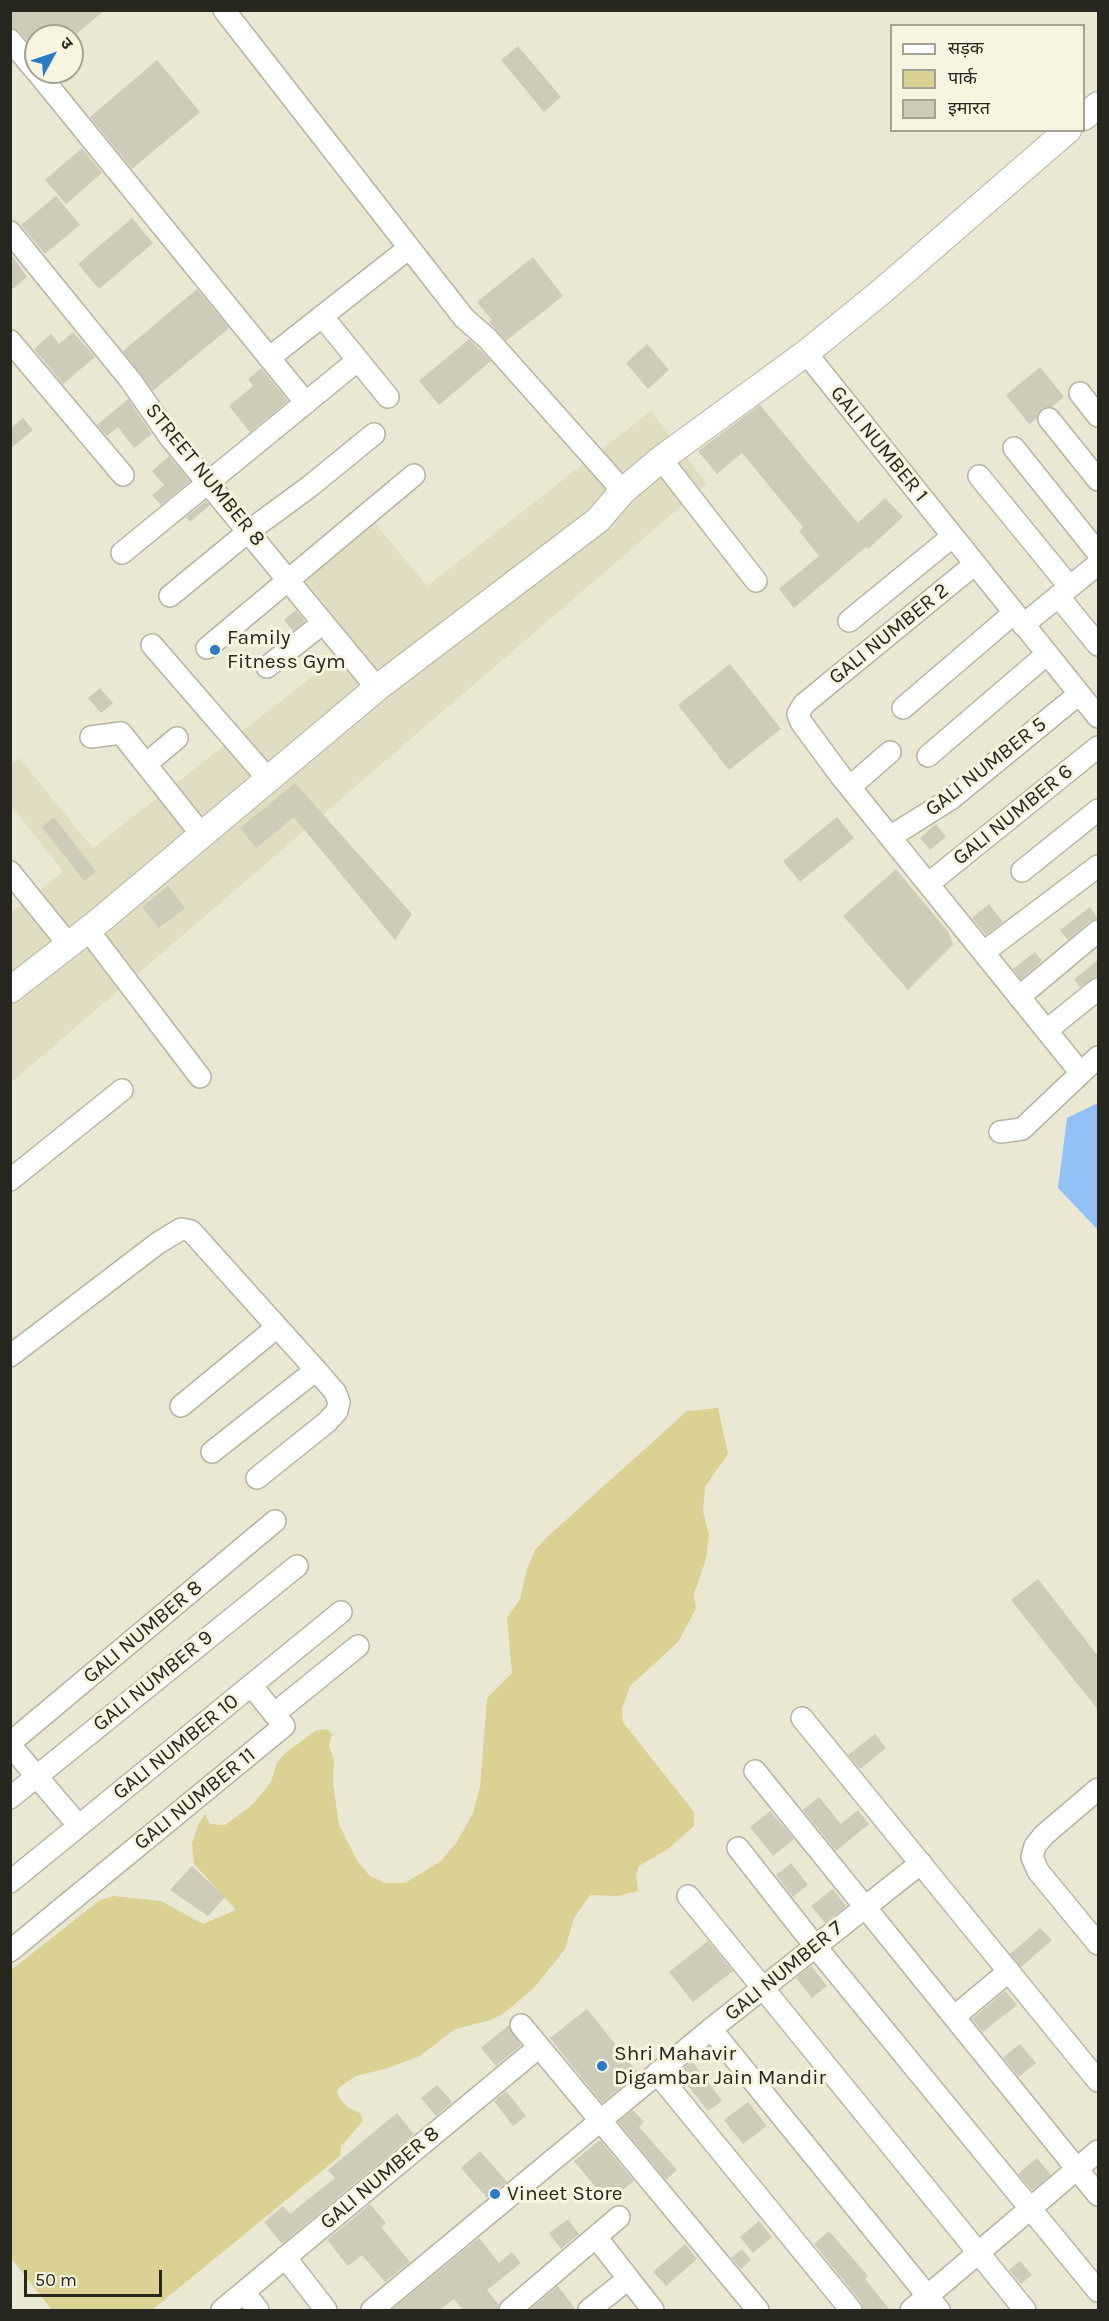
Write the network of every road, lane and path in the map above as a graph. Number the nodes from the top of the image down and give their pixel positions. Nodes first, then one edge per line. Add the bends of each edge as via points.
1 (224, 10) edge
2 (10, 40) edge
3 (24, 57) edge
4 (47, 84) edge
5 (1098, 105) edge
6 (1085, 115) edge
7 (1066, 132) edge
8 (10, 232) edge
9 (409, 248) junction
10 (322, 316) junction
11 (10, 341) edge
12 (806, 353) junction
13 (269, 358) junction
14 (358, 360) junction
15 (1080, 393) dead end
16 (388, 397) dead end
17 (306, 403) junction
18 (1098, 416) edge
19 (1049, 419) dead end
20 (374, 434) dead end
21 (1014, 448) dead end
22 (661, 459) junction
23 (123, 475) dead end
24 (414, 475) dead end
25 (979, 476) dead end
26 (1098, 480) edge
27 (208, 483) junction
28 (623, 491) junction
29 (249, 531) junction
30 (953, 536) junction
31 (122, 554) dead end
32 (975, 564) junction
33 (1096, 567) edge
34 (288, 579) junction
35 (756, 581) dead end
36 (1064, 591) junction
37 (170, 596) dead end
38 (1019, 619) junction
39 (849, 621) dead end
40 (323, 623) junction
41 (152, 645) dead end
42 (1098, 645) edge
43 (207, 648) dead end
44 (1047, 654) junction
45 (267, 667) dead end
46 (377, 688) junction
47 (1079, 694) junction
48 (903, 708) dead end
49 (1098, 717) edge
50 (91, 737) dead end
51 (177, 738) dead end
52 (1098, 747) edge
53 (890, 752) dead end
54 (928, 756) dead end
55 (146, 764) junction
56 (268, 780) junction
57 (850, 786) junction
58 (1098, 810) edge
59 (202, 836) junction
60 (890, 837) junction
61 (1098, 866) edge
62 (1022, 871) dead end
63 (10, 872) edge
64 (928, 884) junction
65 (1098, 932) edge
66 (78, 938) junction
67 (984, 952) junction
68 (1098, 989) edge
69 (10, 990) edge
70 (1019, 997) junction
71 (1047, 1030) junction
72 (1098, 1057) edge
73 (1080, 1072) junction
74 (200, 1077) dead end
75 (122, 1090) dead end
76 (1000, 1132) dead end
77 (10, 1180) edge
78 (277, 1327) junction
79 (10, 1356) edge
80 (316, 1370) junction
81 (182, 1406) dead end
82 (212, 1452) dead end
83 (257, 1478) dead end
84 (275, 1521) dead end
85 (297, 1566) dead end
86 (341, 1611) dead end
87 (358, 1646) dead end
88 (251, 1685) junction
89 (274, 1714) junction
90 (802, 1718) dead end
91 (10, 1744) edge
92 (755, 1771) dead end
93 (37, 1776) junction
94 (1098, 1789) edge
95 (10, 1798) edge
96 (79, 1826) junction
97 (738, 1848) dead end
98 (921, 1863) junction
99 (10, 1882) edge
100 (688, 1896) dead end
101 (864, 1906) junction
102 (1098, 1944) edge
103 (815, 1946) junction
104 (10, 1951) edge
105 (1010, 1971) junction
106 (763, 1987) junction
107 (954, 2017) junction
108 (521, 2025) dead end
109 (711, 2029) junction
110 (539, 2047) junction
111 (657, 2073) junction
112 (1098, 2081) edge
113 (601, 2121) junction
114 (1098, 2151) edge
115 (1077, 2169) junction
116 (1098, 2195) edge
117 (1030, 2209) junction
118 (619, 2217) dead end
119 (596, 2237) junction
120 (977, 2254) junction
121 (285, 2258) junction
122 (628, 2279) junction
123 (1098, 2291) edge
124 (244, 2292) junction
125 (933, 2304) edge
126 (222, 2310) edge
127 (258, 2310) edge
128 (327, 2310) edge
129 (372, 2310) edge
130 (510, 2310) edge
131 (589, 2310) edge
132 (653, 2310) edge
133 (758, 2310) edge
134 (851, 2310) edge
135 (911, 2310) edge
136 (1025, 2310) edge

1 - 9 street
2 - 3 street
4 - 13 street
5 - 6 street
7 - 12 street via 920,260
8 - 27 street, STREET NUMBER 8
9 - 10 street
9 - 28 street via 464,318 487,338
10 - 13 street
10 - 14 street
11 - 23 street
12 - 22 street
12 - 30 street, GALI NUMBER 1
13 - 17 street
14 - 16 street
14 - 17 street
15 - 18 street
17 - 27 street
19 - 26 street
20 - 29 street
21 - 33 street
22 - 28 street
22 - 35 street
24 - 34 street
25 - 36 street
27 - 29 street, STREET NUMBER 8
27 - 31 street
28 - 46 street via 598,520
29 - 34 street, STREET NUMBER 8
29 - 37 street
30 - 32 street, GALI NUMBER 1
30 - 39 street
32 - 38 street, GALI NUMBER 1
32 - 57 street, GALI NUMBER 2 via 804,704 798,714
33 - 36 street
34 - 40 street, STREET NUMBER 8
34 - 43 street
36 - 38 street
36 - 42 street
38 - 44 street, GALI NUMBER 1
38 - 48 street
40 - 45 street
40 - 46 street, STREET NUMBER 8
41 - 56 street
44 - 47 street, GALI NUMBER 1
44 - 54 street
46 - 56 street
47 - 49 street, GALI NUMBER 1
47 - 60 street, GALI NUMBER 5 via 952,798
50 - 55 street via 121,733
51 - 55 street
52 - 64 street, GALI NUMBER 6
53 - 57 street
55 - 59 street
56 - 59 street
57 - 60 street
58 - 62 street
59 - 66 street
60 - 64 street
61 - 67 street
63 - 66 street
64 - 67 street
65 - 70 street
66 - 69 street
66 - 74 street
67 - 70 street
68 - 71 street
70 - 71 street
71 - 73 street
72 - 73 street
73 - 76 street via 1059,1097 1022,1129
75 - 77 street
78 - 79 street via 202,1240 181,1229
78 - 80 street
78 - 81 street
80 - 82 street
80 - 83 street via 336,1392 336,1411
84 - 91 street, GALI NUMBER 8
85 - 93 street, GALI NUMBER 9
86 - 88 street, GALI NUMBER 10
87 - 89 street
88 - 89 street
88 - 96 street, GALI NUMBER 10
89 - 104 street, GALI NUMBER 11 via 284,1726
90 - 98 street
91 - 93 street, GALI NUMBER 8
92 - 101 street
93 - 95 street, GALI NUMBER 9
93 - 96 street, GALI NUMBER 8
94 - 102 street via 1044,1835 1032,1857 1038,1871
96 - 99 street, GALI NUMBER 10
97 - 103 street
98 - 101 street, GALI NUMBER 7
98 - 105 street
100 - 106 street
101 - 103 street, GALI NUMBER 7
101 - 107 street
103 - 106 street, GALI NUMBER 7
103 - 117 street
105 - 107 street
105 - 112 street
106 - 109 street, GALI NUMBER 7
106 - 120 street
107 - 115 street
108 - 110 street
109 - 111 street, GALI NUMBER 7
109 - 125 street
110 - 113 street
110 - 121 street, GALI NUMBER 8
111 - 113 street, GALI NUMBER 7
111 - 134 street
113 - 129 street, GALI NUMBER 7
113 - 133 street
114 - 115 street
115 - 116 street
115 - 117 street
117 - 120 street
117 - 123 street
118 - 119 street
119 - 122 street
119 - 130 street
120 - 125 street
120 - 136 street
121 - 124 street, GALI NUMBER 8
121 - 128 street
122 - 131 street
122 - 132 street
124 - 126 street, GALI NUMBER 8
124 - 127 street
125 - 135 street

